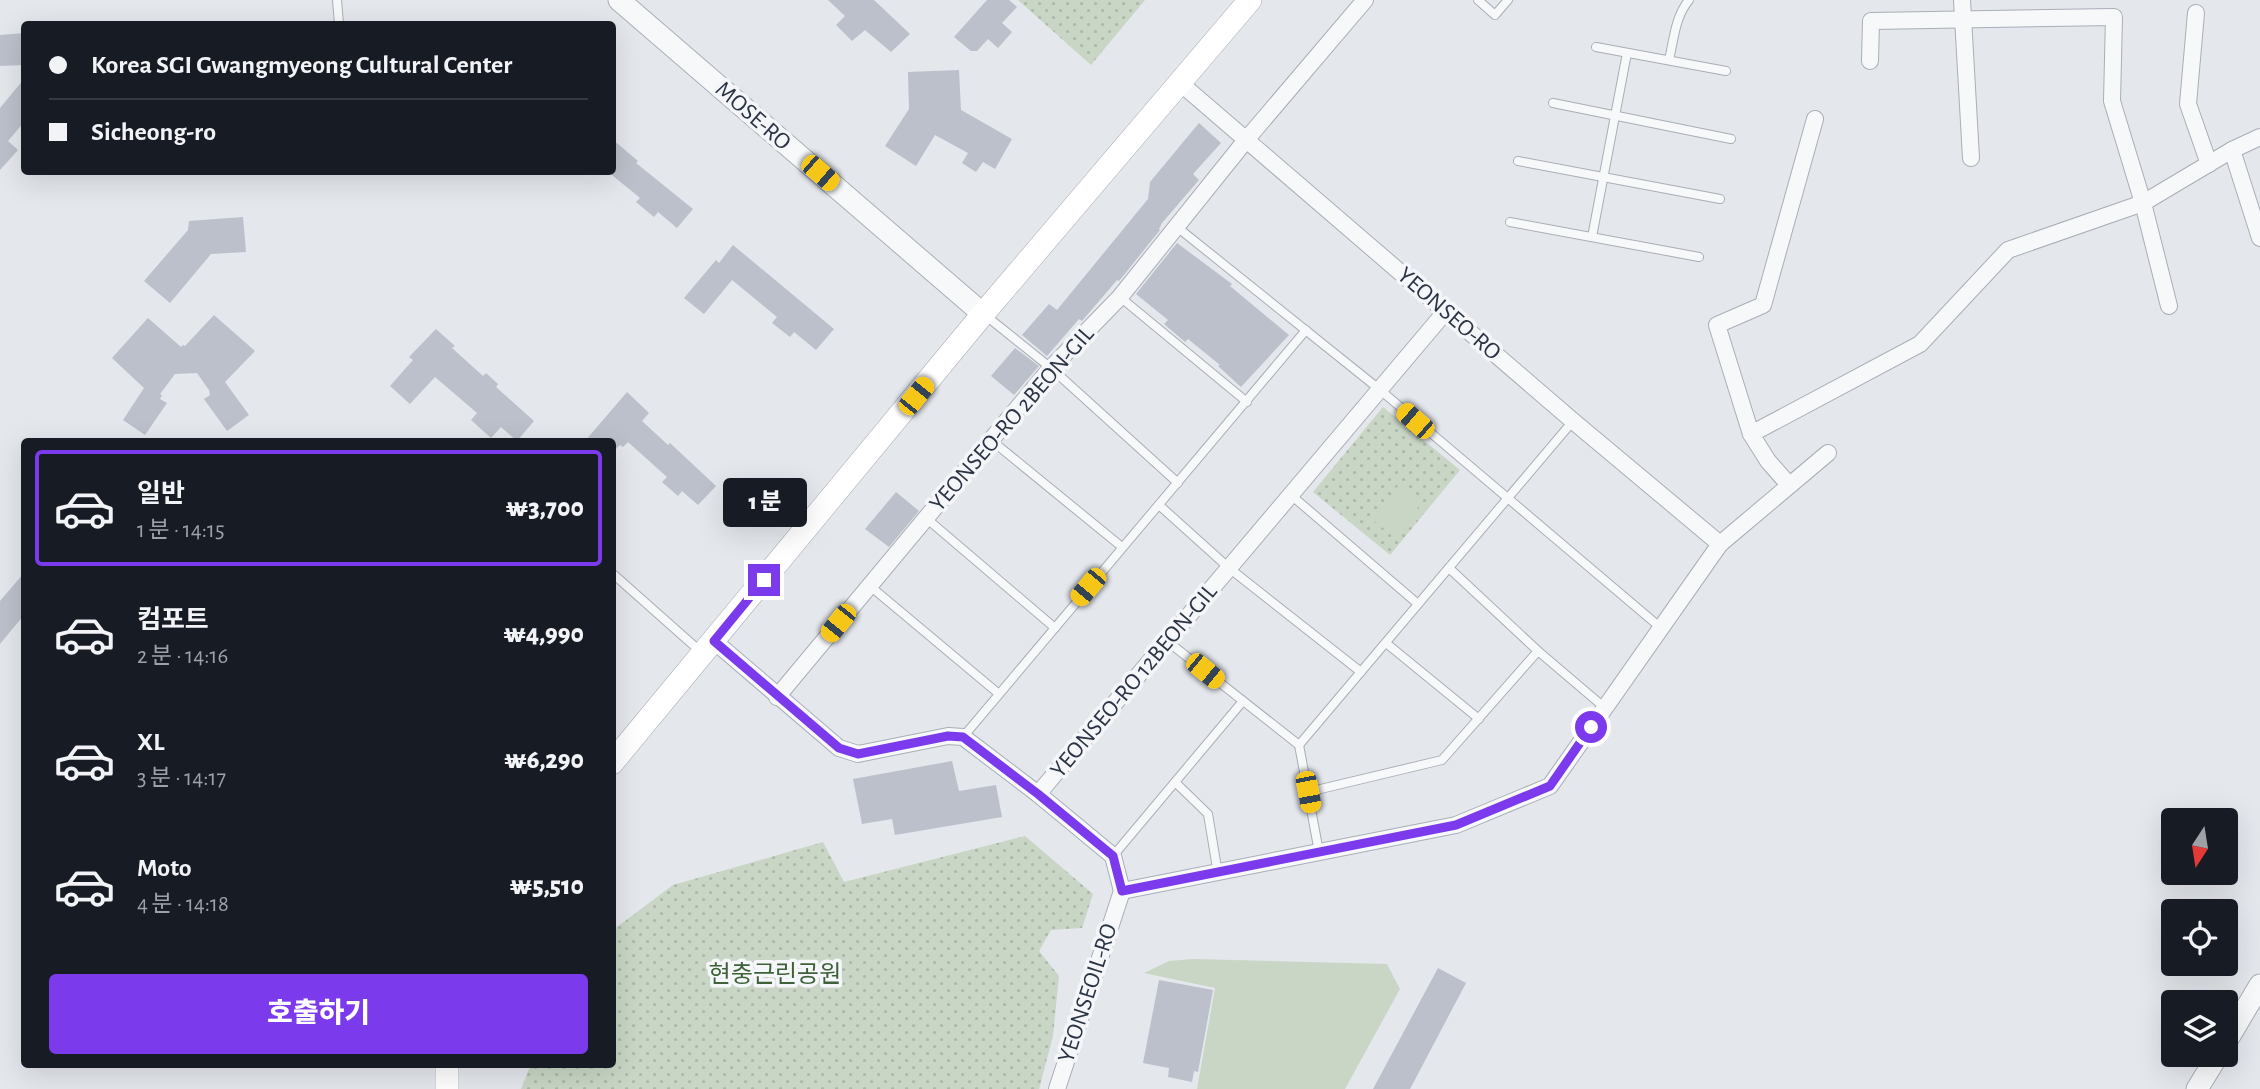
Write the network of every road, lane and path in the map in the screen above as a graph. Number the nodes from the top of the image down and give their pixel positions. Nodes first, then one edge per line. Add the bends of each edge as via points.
1 (337, 0) edge
2 (619, 0) edge
3 (1250, 0) edge
4 (1365, 0) edge
5 (1478, 0) edge
6 (1508, 0) edge
7 (1689, 0) edge
8 (1962, 0) edge
9 (2196, 13) dead end
10 (1963, 20) junction
11 (339, 21) edge
12 (1596, 47) dead end
13 (1627, 53) junction
14 (1669, 60) junction
15 (1870, 61) dead end
16 (1726, 71) dead end
17 (1179, 82) junction
18 (1553, 103) dead end
19 (1615, 116) junction
20 (1815, 119) dead end
21 (2260, 136) edge
22 (1731, 139) dead end
23 (1246, 140) junction
24 (2232, 150) junction
25 (1971, 158) dead end
26 (1518, 161) dead end
27 (2209, 164) junction
28 (1603, 177) junction
29 (1720, 199) dead end
30 (2143, 203) junction
31 (1510, 222) dead end
32 (1177, 227) junction
33 (2259, 231) edge
34 (1592, 237) junction
35 (1699, 257) dead end
36 (1120, 297) junction
37 (2169, 306) dead end
38 (1446, 311) junction
39 (984, 314) junction
40 (1306, 330) junction
41 (1051, 369) junction
42 (1379, 389) junction
43 (1247, 402) junction
44 (1573, 421) junction
45 (1751, 434) junction
46 (991, 440) junction
47 (1828, 453) dead end
48 (1178, 483) junction
49 (1789, 485) junction
50 (1292, 495) junction
51 (1507, 499) junction
52 (1159, 505) junction
53 (926, 518) junction
54 (1720, 544) junction
55 (1122, 547) junction
56 (1230, 568) junction
57 (1449, 568) junction
58 (616, 576) edge
59 (869, 586) junction
60 (1418, 604) junction
61 (1055, 628) junction
62 (1661, 628) junction
63 (1167, 641) junction
64 (1386, 643) junction
65 (709, 648) junction
66 (1538, 651) junction
67 (1361, 672) junction
68 (999, 694) junction
69 (778, 697) junction
70 (1243, 701) junction
71 (1605, 708) junction
72 (1479, 719) junction
73 (963, 737) junction
74 (1299, 745) junction
75 (616, 758) edge
76 (1175, 782) junction
77 (1308, 792) junction
78 (1038, 794) junction
79 (1319, 853) junction
80 (1113, 856) junction
81 (1218, 874) junction
82 (1122, 891) junction
83 (2260, 985) edge
84 (2238, 1021) edge
85 (2211, 1067) edge
86 (447, 1068) edge
87 (447, 1089) edge
88 (1057, 1089) edge
89 (2197, 1089) edge

1 - 11 lane
2 - 39 street, MOSE-RO
3 - 17 main road
4 - 23 street, YEONSEO-RO 2BEON-GIL
5 - 6 lane via 1495,15
7 - 14 lane via 1680,12
8 - 10 street
9 - 27 street via 2189,104
10 - 15 street via 1871,21
10 - 25 street
10 - 30 street via 2115,17 2112,101
12 - 13 lane
13 - 14 lane
13 - 19 lane
14 - 16 lane
17 - 23 street, YEONSEO-RO
17 - 39 main road
18 - 19 lane
19 - 22 lane
19 - 28 lane
20 - 45 street via 1763,305 1717,325
21 - 24 street
23 - 32 street, YEONSEO-RO 2BEON-GIL
23 - 38 street, YEONSEO-RO
24 - 27 street
24 - 33 street
26 - 28 lane
27 - 30 street
28 - 29 lane
28 - 34 lane
30 - 37 street
30 - 45 street via 2008,250 1920,344
31 - 34 lane
32 - 36 street, YEONSEO-RO 2BEON-GIL
32 - 40 lane
34 - 35 lane
36 - 41 street, YEONSEO-RO 2BEON-GIL
36 - 43 lane
38 - 42 street, YEONSEO-RO 12BEON-GIL
38 - 44 street, YEONSEO-RO
39 - 41 lane
39 - 65 main road
40 - 42 lane
40 - 43 lane
41 - 46 street, YEONSEO-RO 2BEON-GIL
41 - 48 lane
42 - 50 street, YEONSEO-RO 12BEON-GIL
42 - 51 lane
43 - 48 lane
44 - 51 lane
44 - 54 street, YEONSEO-RO
45 - 49 street
46 - 53 street, YEONSEO-RO 2BEON-GIL
46 - 55 lane
47 - 49 street
48 - 52 lane
49 - 54 street
50 - 56 street, YEONSEO-RO 12BEON-GIL
50 - 60 lane
51 - 57 lane
51 - 62 lane
52 - 55 lane
52 - 56 lane
53 - 59 street, YEONSEO-RO 2BEON-GIL
53 - 61 lane
54 - 62 street
55 - 61 lane
56 - 63 street, YEONSEO-RO 12BEON-GIL
56 - 67 lane, YEONSEO-RO 12BEON-GIL
57 - 60 lane
57 - 66 lane
58 - 65 lane
59 - 68 lane
59 - 69 street, YEONSEO-RO 2BEON-GIL
60 - 64 lane
61 - 68 lane
62 - 71 street
63 - 70 lane
63 - 78 street, YEONSEO-RO 12BEON-GIL
64 - 67 lane
64 - 72 lane
65 - 69 street
65 - 75 main road
66 - 71 lane
66 - 72 lane
67 - 74 lane
68 - 73 lane
69 - 73 street via 839,748 858,754
70 - 74 lane
70 - 76 lane
71 - 79 street via 1550,786 1456,825
72 - 77 lane via 1442,760
73 - 78 street
74 - 77 lane
76 - 80 lane
76 - 81 lane via 1208,814
77 - 79 lane
78 - 80 street
79 - 81 street
80 - 82 street, YEONSEOIL-RO
81 - 82 street
82 - 88 street, YEONSEOIL-RO
83 - 84 street
85 - 89 street
86 - 87 main road

